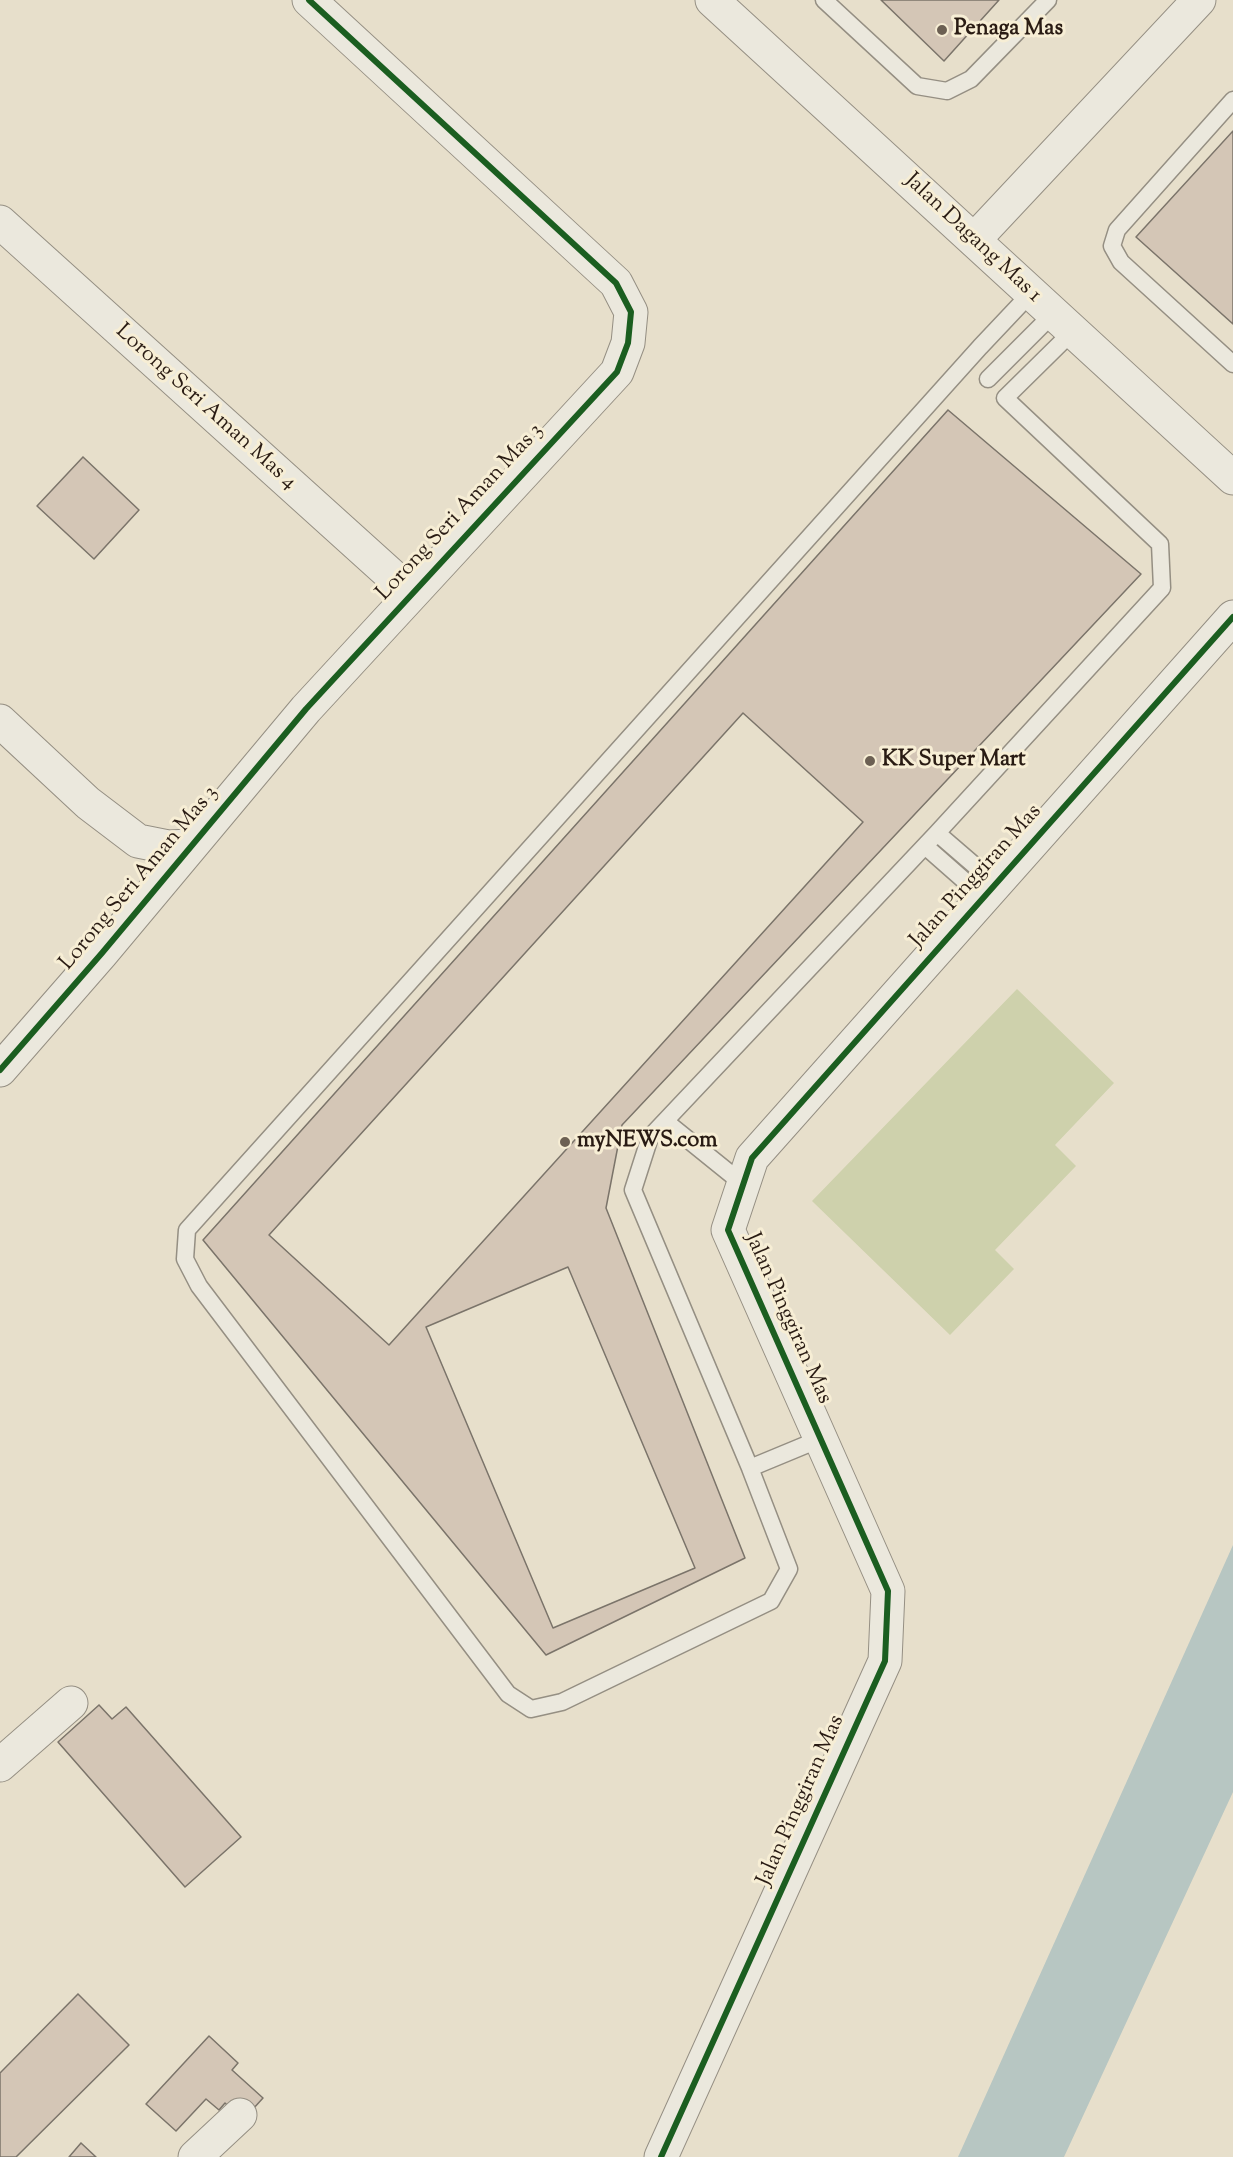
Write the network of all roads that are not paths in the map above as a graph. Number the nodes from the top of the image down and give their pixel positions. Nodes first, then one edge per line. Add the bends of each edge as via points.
1 (309, 0) edge
2 (712, 0) edge
3 (824, 0) edge
4 (1048, 0) edge
5 (1199, 0) edge
6 (1233, 100) edge
7 (0, 222) edge
8 (974, 240) junction
9 (1052, 313) junction
10 (974, 354) junction
11 (1233, 364) edge
12 (1233, 478) edge
13 (411, 593) junction
14 (1233, 617) edge
15 (0, 721) edge
16 (937, 833) junction
17 (191, 846) junction
18 (925, 846) junction
19 (989, 890) junction
20 (0, 1070) edge
21 (665, 1121) junction
22 (743, 1184) junction
23 (820, 1439) junction
24 (750, 1468) junction
25 (71, 1703) dead end
26 (0, 1765) edge
27 (240, 2115) dead end
28 (195, 2157) edge
29 (661, 2157) edge

1 - 13 street, Lorong Seri Aman Mas 3 via 616,283 631,312 628,343 617,372
2 - 8 street, Jalan Dagang Mas 1
3 - 4 lane via 917,86 947,91 971,79
5 - 8 street
6 - 11 lane via 1118,230 1112,246 1121,262
7 - 13 street, Lorong Seri Aman Mas 4
8 - 9 street, Jalan Dagang Mas 1
9 - 10 lane
9 - 10 lane via 991,376
9 - 12 street, Jalan Dagang Mas 1
9 - 16 lane via 1005,398 1160,544 1162,588
10 - 24 lane via 187,1230 185,1259 199,1286 508,1694 531,1709 562,1702 771,1601 789,1569
13 - 17 street, Lorong Seri Aman Mas 3 via 306,709
14 - 19 street, Jalan Pinggiran Mas
15 - 17 street, Lorong Seri Aman Mas 3 via 88,803 138,841 168,847
16 - 18 lane
16 - 19 lane
17 - 20 street, Lorong Seri Aman Mas 3
18 - 19 lane
18 - 21 lane
19 - 22 street, Jalan Pinggiran Mas via 752,1158
21 - 22 lane
21 - 24 lane via 650,1137 633,1190
22 - 23 street, Jalan Pinggiran Mas via 728,1230
23 - 24 lane
23 - 29 street, Jalan Pinggiran Mas via 888,1591 885,1661
25 - 26 street
27 - 28 street

